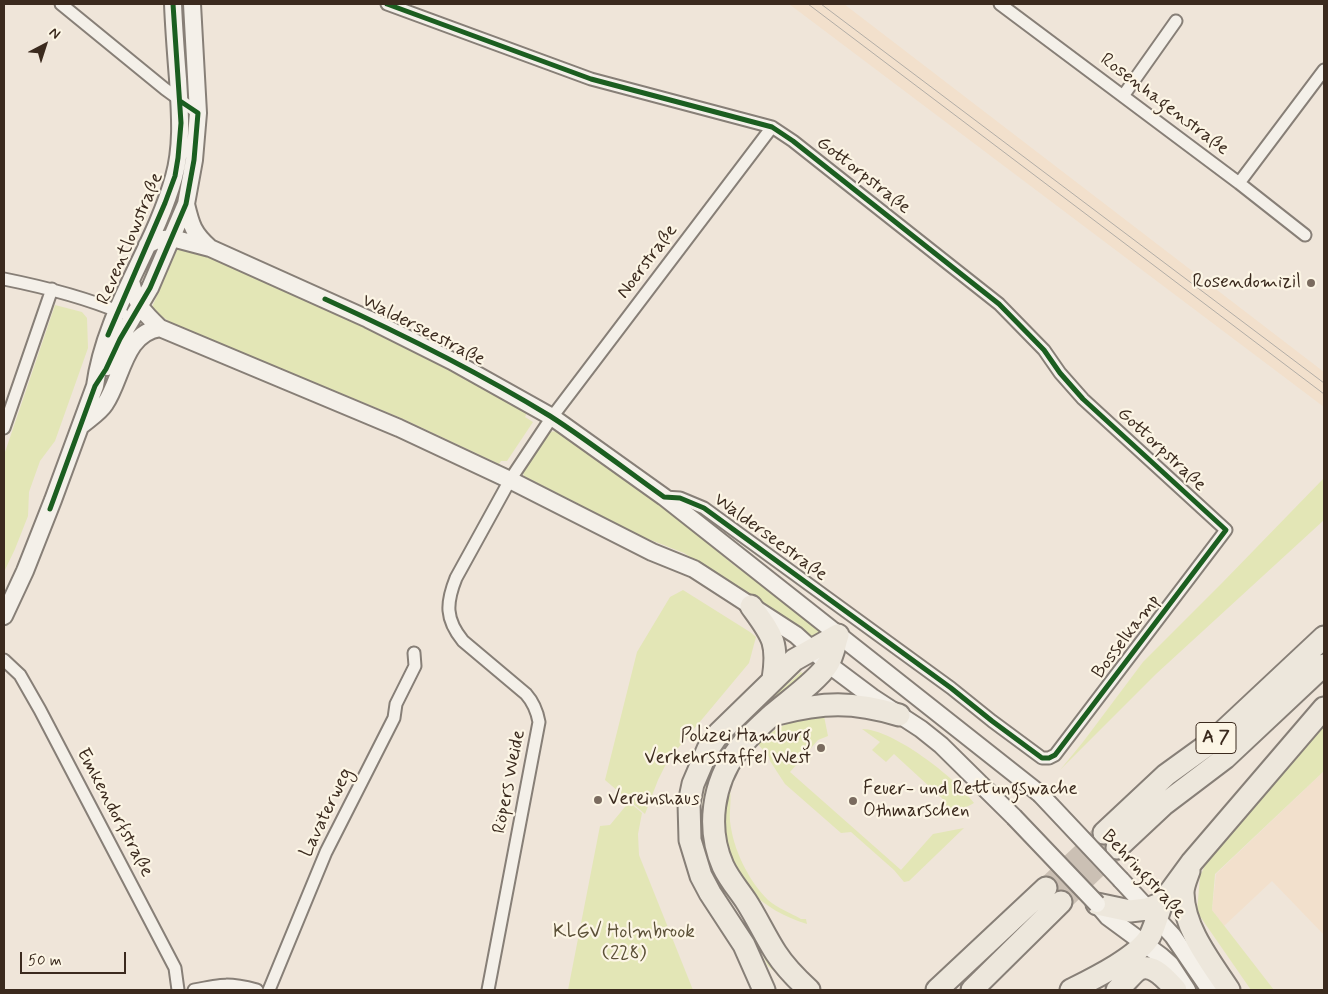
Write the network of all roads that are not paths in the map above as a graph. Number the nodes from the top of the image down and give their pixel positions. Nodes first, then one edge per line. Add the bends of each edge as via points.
1 (61, 4) edge
2 (173, 4) edge
3 (192, 4) edge
4 (387, 4) edge
5 (1003, 4) edge
6 (1176, 22) dead end
7 (1324, 70) edge
8 (1123, 96) junction
9 (180, 101) junction
10 (198, 113) junction
11 (772, 127) junction
12 (1239, 184) junction
13 (186, 204) junction
14 (1305, 235) dead end
15 (172, 238) junction
16 (147, 245) junction
17 (210, 248) junction
18 (4, 279) edge
19 (131, 281) junction
20 (52, 289) junction
21 (117, 311) junction
22 (136, 312) junction
23 (160, 328) junction
24 (95, 386) junction
25 (552, 418) junction
26 (80, 427) junction
27 (4, 428) edge
28 (510, 480) junction
29 (664, 497) junction
30 (1226, 530) joint
31 (751, 606) junction
32 (4, 613) edge
33 (838, 635) junction
34 (1324, 637) edge
35 (813, 648) junction
36 (414, 653) dead end
37 (4, 660) edge
38 (828, 664) junction
39 (1324, 665) edge
40 (773, 679) junction
41 (1324, 708) edge
42 (772, 715) junction
43 (899, 715) junction
44 (1049, 758) joint
45 (1040, 794) joint
46 (1192, 862) junction
47 (1097, 904) junction
48 (1155, 910) junction
49 (1144, 944) junction
50 (178, 990) edge
51 (194, 990) edge
52 (257, 990) edge
53 (269, 990) edge
54 (488, 990) edge
55 (764, 990) edge
56 (809, 990) edge
57 (937, 990) edge
58 (972, 990) edge
59 (1071, 990) edge
60 (1117, 990) edge
61 (1176, 990) edge
62 (1187, 990) edge
63 (1210, 990) edge
64 (1229, 990) edge

1 - 9 street
2 - 9 main road, Reventlowstraße
3 - 10 main road, Reventlowstraße
4 - 11 street, Gottorpstraße via 590,79
5 - 8 street, Rosenhagenstraße
6 - 8 street
7 - 12 street
8 - 12 street, Rosenhagenstraße
9 - 10 street
9 - 16 main road, Reventlowstraße via 180,135 174,176
10 - 13 main road, Reventlowstraße
11 - 25 street, Noerstraße
11 - 30 street, Gottorpstraße via 793,140 999,304 1044,350 1083,399
12 - 14 street, Rosenhagenstraße
13 - 15 main road, Reventlowstraße
13 - 17 main road, Walderseestraße via 192,227
15 - 16 main road, Walderseestraße
15 - 17 main road, Walderseestraße
15 - 22 main road, Reventlowstraße
16 - 19 main road, Reventlowstraße
17 - 25 main road, Walderseestraße via 368,319
18 - 20 street
19 - 21 main road, Reventlowstraße
19 - 22 main road
20 - 21 street
20 - 27 street
21 - 22 street
21 - 24 main road, Reventlowstraße via 98,366
22 - 23 main road
22 - 24 main road, Reventlowstraße
23 - 26 main road via 146,332 133,345 105,405
23 - 28 main road via 399,428
24 - 26 main road, Reventlowstraße
25 - 28 street
25 - 29 main road, Walderseestraße
26 - 32 main road, Reventlowstraße via 36,543
28 - 31 main road via 652,552 694,569
28 - 54 street, Röpers Weide via 456,578 448,611 456,633 467,645 533,701 539,722
29 - 33 main road, Walderseestraße
29 - 44 street, Walderseestraße via 680,498 704,508 951,688 1004,731 1042,758
30 - 44 street, Bosselkamp via 1077,728
31 - 35 main road
31 - 40 highway via 771,634 775,665
33 - 35 highway
33 - 38 highway
33 - 45 main road, Walderseestraße
34 - 39 highway, A 7 via 1213,741 1166,776 1110,840 1225,758
35 - 38 main road
35 - 40 highway
36 - 53 street, Lavaterweg via 416,666 396,704 394,718 326,852
37 - 50 street, Emkendorfstraße via 20,675 40,710 175,968
38 - 42 highway
38 - 43 main road
40 - 55 highway via 713,741 693,784 689,803 690,840 700,876 744,945
41 - 46 highway
42 - 43 highway via 814,705 835,704 876,708
42 - 56 highway via 737,750 722,778 714,810 716,841 718,854 732,883 756,917 776,955
43 - 47 main road, bridge via 941,745
45 - 48 main road, Behringstraße, bridge via 1121,880
46 - 48 highway
46 - 64 highway via 1183,892 1187,916 1194,934
47 - 48 highway via 1122,910
47 - 49 main road via 1108,917
48 - 49 highway via 1149,937
48 - 63 main road, Behringstraße
49 - 59 highway via 1126,959
49 - 62 main road via 1170,964
51 - 52 street via 234,984
57 - 58 highway via 1053,895
60 - 61 highway via 1141,968 1154,969

